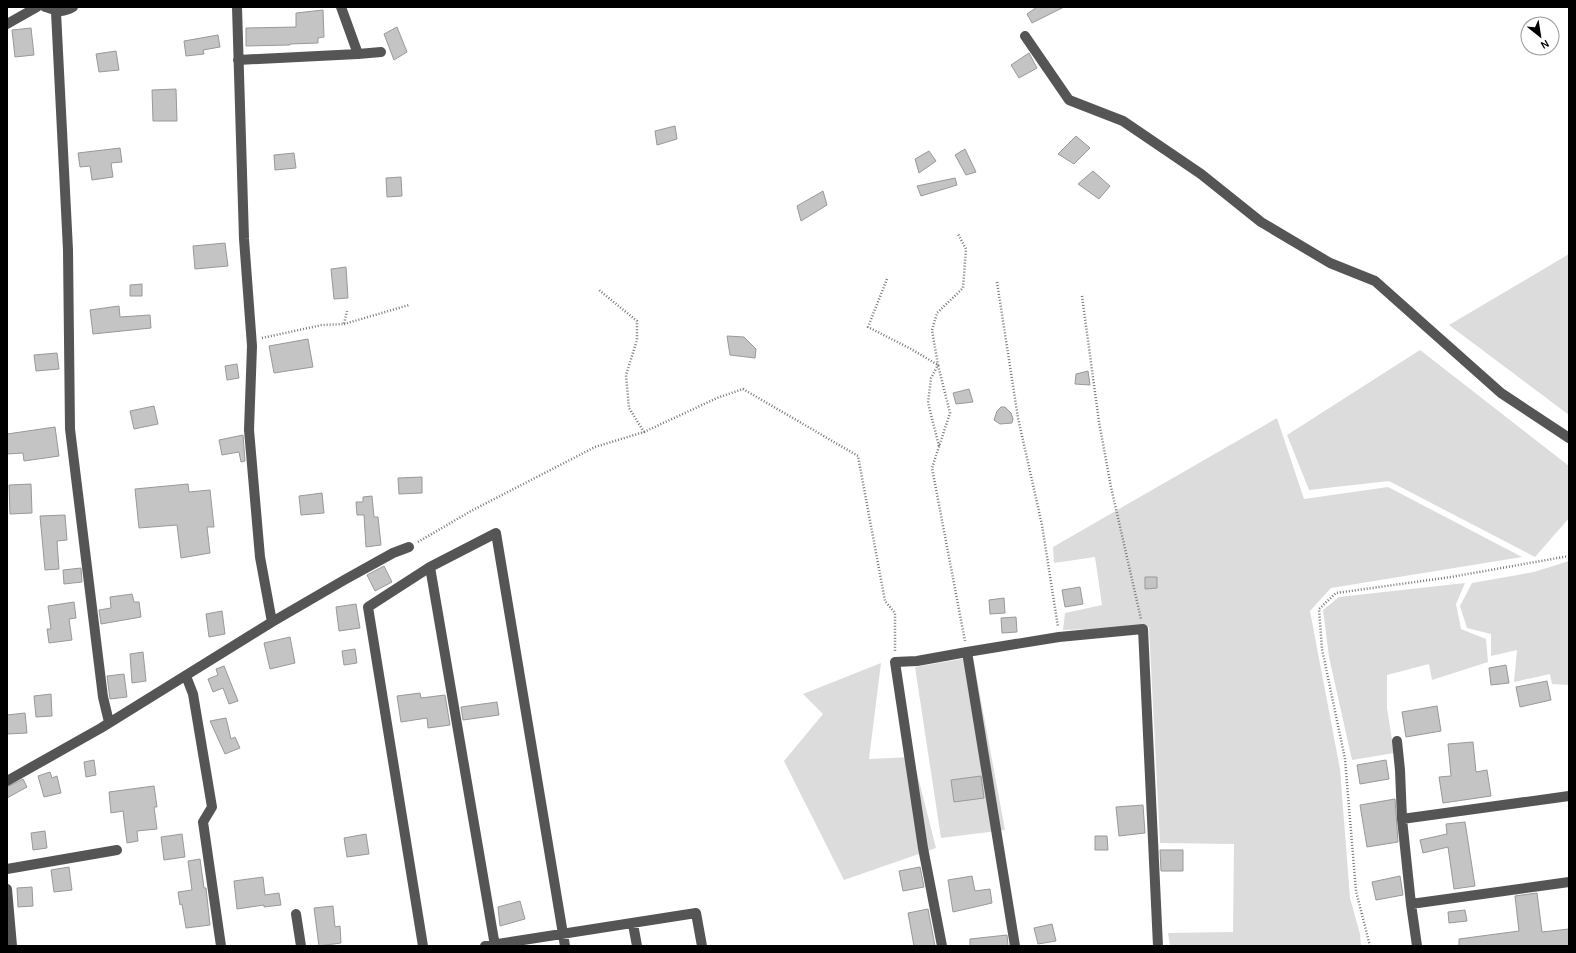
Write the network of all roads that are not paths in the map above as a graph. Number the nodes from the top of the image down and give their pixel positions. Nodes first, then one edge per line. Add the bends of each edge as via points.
1 (37, 7) edge
2 (45, 7) edge
3 (74, 7) edge
4 (237, 7) edge
5 (341, 7) edge
6 (56, 12) junction
7 (7, 24) edge
8 (1025, 36) dead end
9 (381, 52) dead end
10 (358, 54) junction
11 (238, 60) junction
12 (1569, 438) edge
13 (408, 547) road end
14 (430, 567) junction
15 (272, 622) junction
16 (967, 652) junction
17 (186, 676) junction
18 (109, 722) junction
19 (1397, 741) dead end
20 (7, 781) edge
21 (1569, 796) edge
22 (1402, 819) junction
23 (117, 850) dead end
24 (7, 868) edge
25 (1569, 882) edge
26 (7, 889) edge
27 (1411, 904) junction
28 (296, 914) dead end
29 (633, 924) junction
30 (563, 933) junction
31 (492, 945) edge
32 (12, 946) edge
33 (221, 946) edge
34 (301, 946) edge
35 (422, 946) edge
36 (565, 946) edge
37 (637, 946) edge
38 (702, 946) edge
39 (942, 946) edge
40 (1015, 946) edge
41 (1158, 946) edge
42 (1417, 946) edge

1 - 7 street
2 - 6 street
3 - 6 street
4 - 11 street
5 - 10 street
6 - 18 street via 68,250 70,429 103,697
8 - 12 street via 1069,100 1123,121 1201,174 1261,222 1330,263 1375,281 1501,393
9 - 10 street
10 - 11 street
11 - 15 street via 244,239 252,346 249,430 260,556
13 - 15 street via 360,571
14 - 30 street via 496,533
14 - 31 street
14 - 35 street via 368,606
15 - 17 street
16 - 39 street via 917,662 895,662 923,848
16 - 40 street
16 - 41 street via 1059,637 1143,629
17 - 18 street
17 - 33 street via 193,694 212,807 203,822
18 - 20 street
19 - 22 street
21 - 22 street
22 - 27 street
23 - 24 street
25 - 27 street
26 - 32 street
27 - 42 street
28 - 34 street
29 - 30 street
29 - 37 street
29 - 38 street via 696,914
30 - 31 street
30 - 36 street

